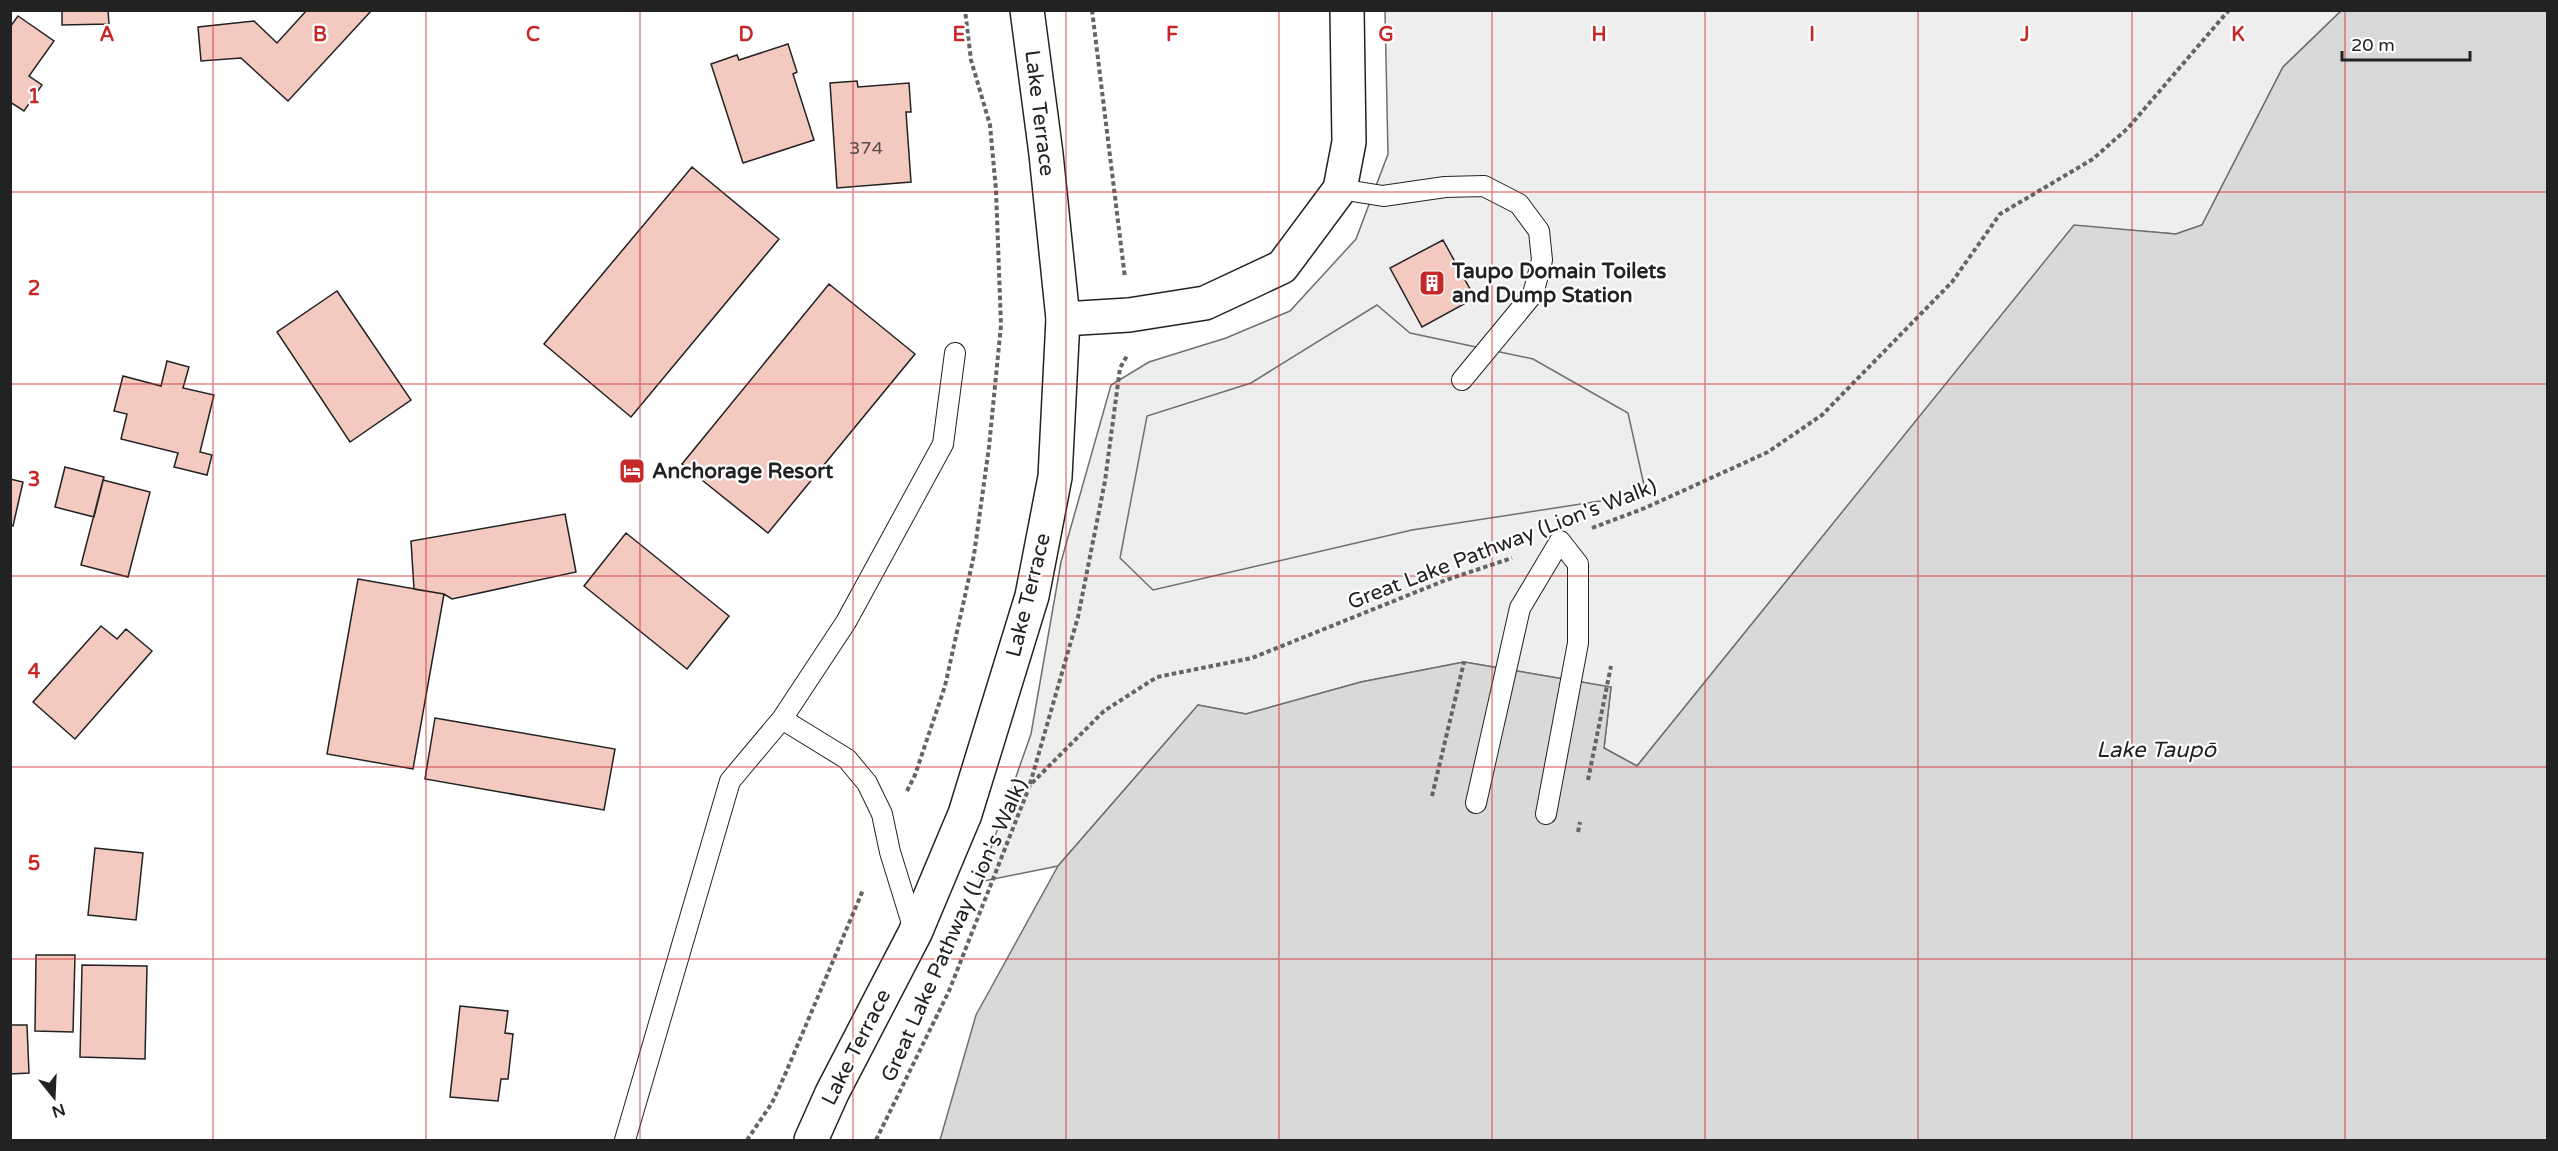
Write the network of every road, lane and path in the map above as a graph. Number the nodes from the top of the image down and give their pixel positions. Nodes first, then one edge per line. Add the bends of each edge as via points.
1 (1026, 10) edge
2 (1092, 10) edge
3 (1347, 10) edge
4 (2229, 10) edge
5 (1340, 189) junction
6 (1129, 315) junction
7 (1063, 319) junction
8 (955, 353) dead end
9 (1462, 380) dead end
10 (1560, 541) junction
11 (1464, 662) dead end
12 (1611, 666) dead end
13 (782, 719) junction
14 (1030, 785) junction
15 (1587, 788) dead end
16 (1432, 796) dead end
17 (1476, 803) dead end
18 (1546, 814) dead end
19 (1580, 821) dead end
20 (1578, 832) dead end
21 (863, 890) dead end
22 (915, 933) junction
23 (625, 1140) edge
24 (747, 1140) edge
25 (811, 1140) edge
26 (876, 1140) edge

1 - 7 main road, Lake Terrace
2 - 6 path
3 - 5 main road via 1349,142
4 - 10 path, Great Lake Pathway (Lion's Walk) via 2128,128 2093,159 2000,214 1952,282 1822,415 1768,452 1645,508
5 - 6 main road via 1282,267 1205,303
5 - 9 lane via 1383,196 1484,186 1518,204 1539,231 1542,261 1533,294
6 - 7 main road
6 - 14 path via 1128,355 1120,368 1105,481 1078,617
7 - 22 main road, Lake Terrace via 1055,477 1032,596 965,814
8 - 13 lane via 944,444 846,622
10 - 14 path, Great Lake Pathway (Lion's Walk) via 1446,580 1252,658 1157,677 1104,711
10 - 17 lane via 1520,608
10 - 18 lane via 1578,564 1578,643
11 - 16 path
12 - 15 path
13 - 22 lane via 847,759 867,783 882,814
13 - 23 lane via 730,781
14 - 26 path, Great Lake Pathway (Lion's Walk) via 949,991
19 - 20 path
21 - 24 path via 772,1103
22 - 25 main road, Lake Terrace

